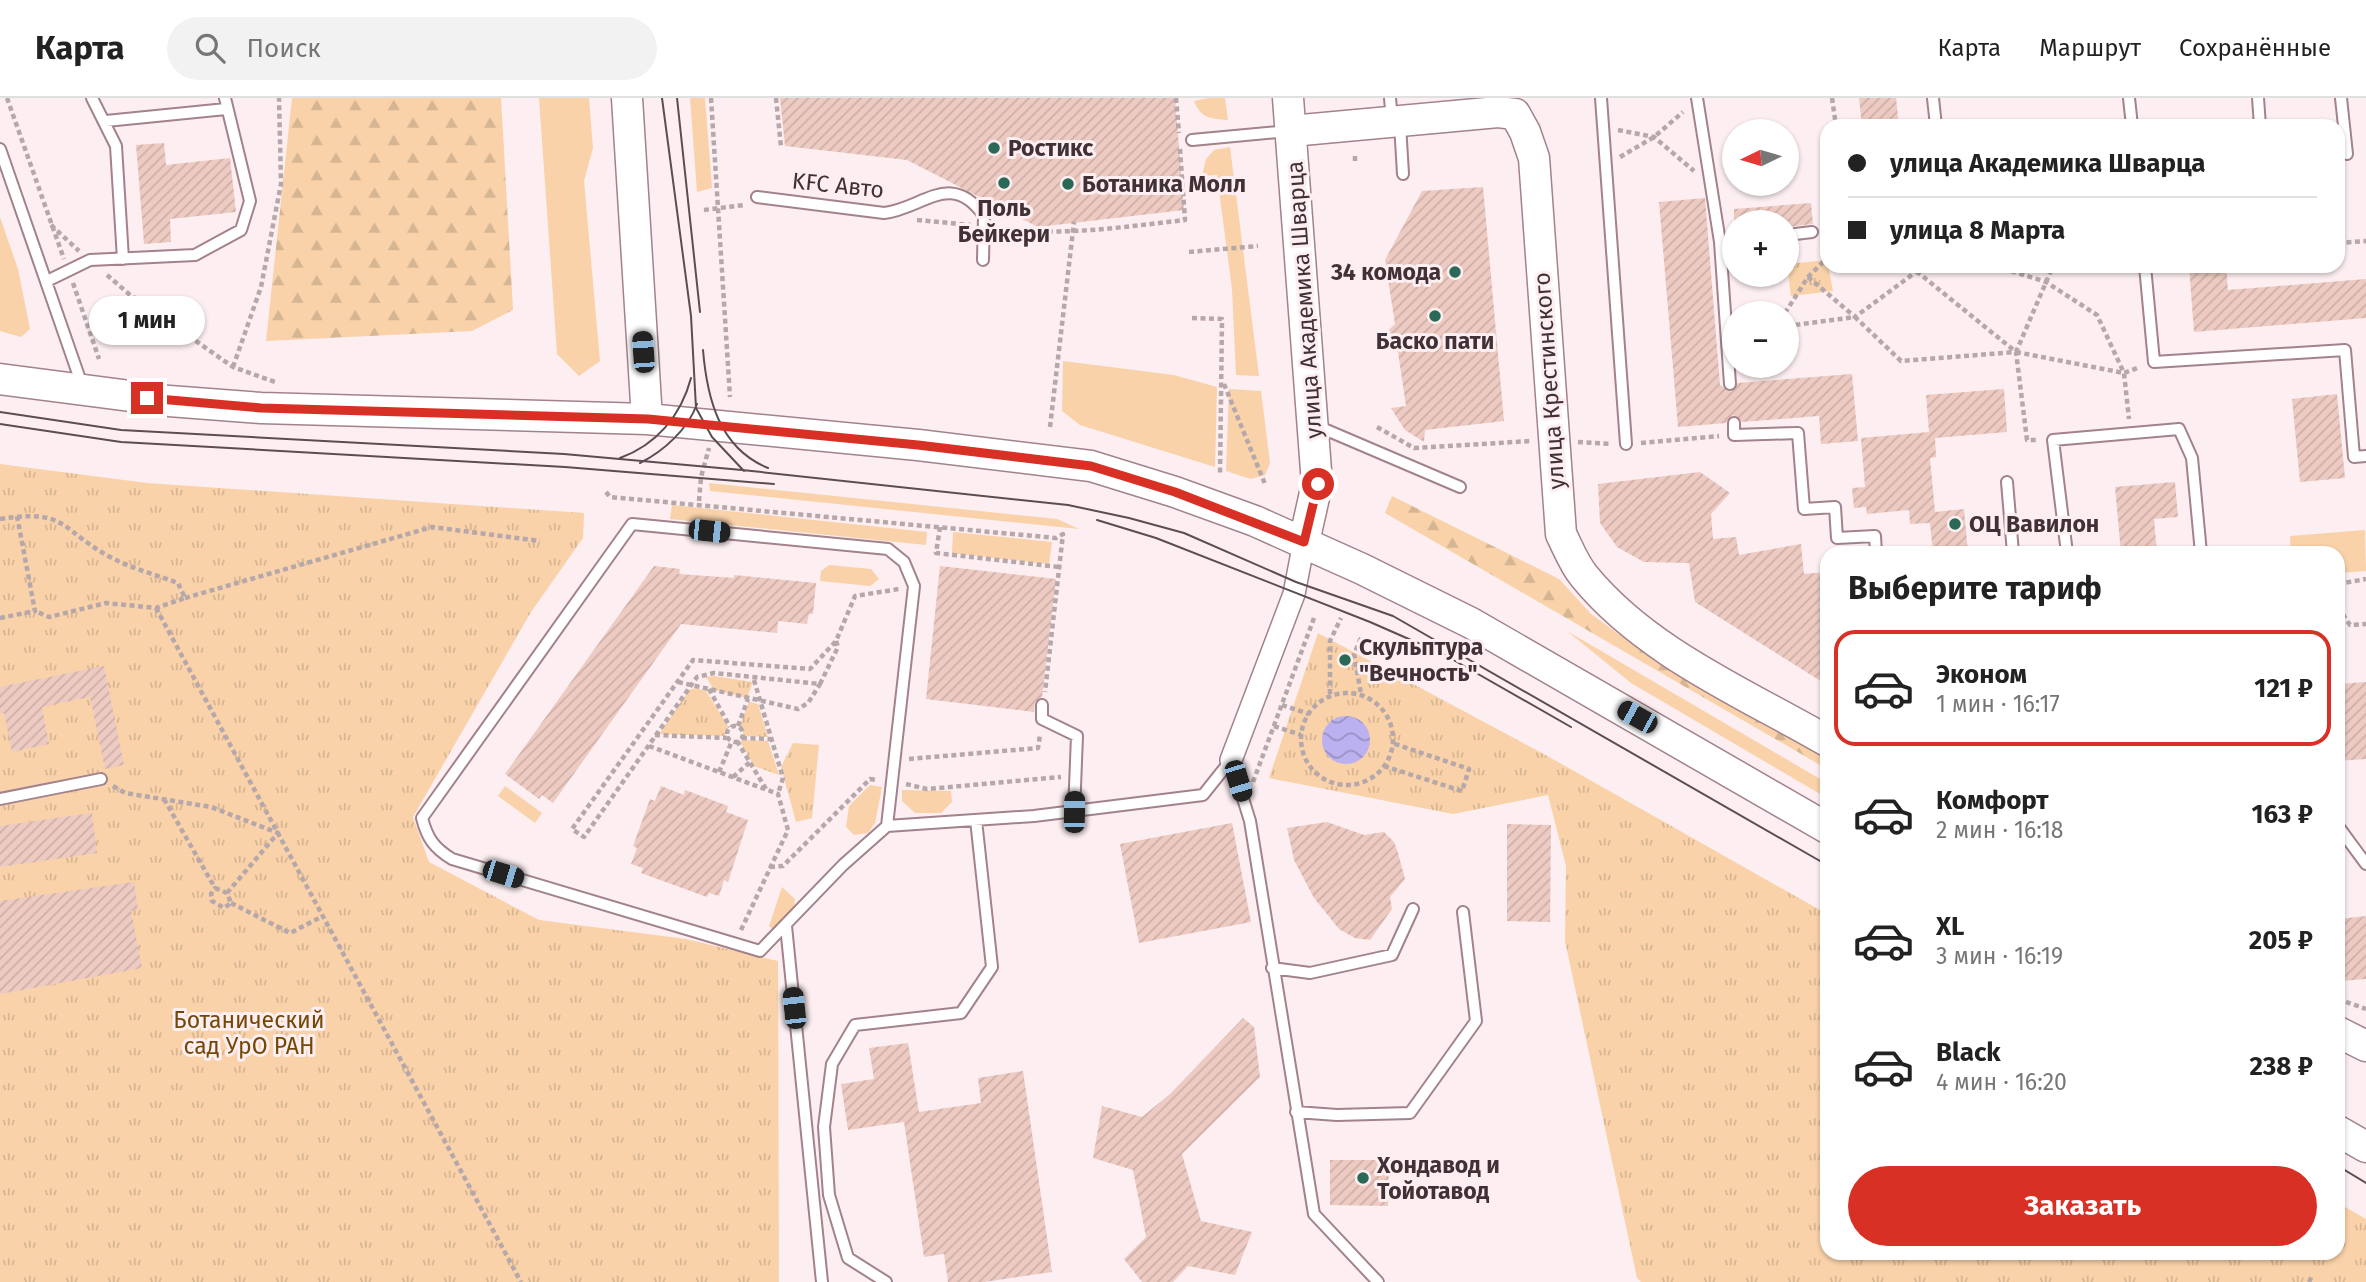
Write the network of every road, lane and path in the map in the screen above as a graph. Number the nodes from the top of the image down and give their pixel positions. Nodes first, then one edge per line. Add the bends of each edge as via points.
1 (7, 98) edge
2 (92, 98) edge
3 (279, 98) edge
4 (627, 98) edge
5 (711, 98) edge
6 (776, 98) edge
7 (1176, 98) edge
8 (1288, 98) edge
9 (1601, 98) edge
10 (1832, 98) edge
11 (1933, 98) edge
12 (2129, 98) edge
13 (2258, 98) edge
14 (2342, 98) edge
15 (1697, 99) edge
16 (225, 103) edge
17 (1515, 106) edge
18 (1394, 115) edge
19 (1835, 119) edge
20 (1935, 119) edge
21 (2131, 119) edge
22 (2260, 119) edge
23 (2344, 119) edge
24 (106, 121) junction
25 (1603, 127) junction
26 (1291, 131) junction
27 (2345, 132) edge
28 (1654, 137) junction
29 (1192, 140) dead end
30 (781, 147) dead end
31 (0, 149) edge
32 (2347, 154) dead end
33 (1355, 156) dead end
34 (1355, 163) dead end
35 (1605, 169) junction
36 (3, 170) edge
37 (1403, 174) dead end
38 (1712, 186) junction
39 (757, 200) joint
40 (719, 207) junction
41 (704, 210) dead end
42 (905, 219) dead end
43 (1074, 222) dead end
44 (51, 225) junction
45 (986, 227) junction
46 (1812, 232) dead end
47 (1074, 233) junction
48 (1799, 234) edge
49 (1720, 242) joint
50 (2366, 242) edge
51 (2345, 243) edge
52 (1258, 246) dead end
53 (1189, 252) dead end
54 (123, 259) junction
55 (90, 260) junction
56 (983, 260) dead end
57 (1820, 265) edge
58 (69, 272) junction
59 (1911, 273) edge
60 (1917, 273) edge
61 (2017, 273) edge
62 (2050, 273) edge
63 (2146, 273) edge
64 (1808, 277) junction
65 (47, 281) junction
66 (2046, 282) junction
67 (1793, 301) edge
68 (1855, 317) junction
69 (1192, 318) dead end
70 (1799, 324) edge
71 (2016, 352) junction
72 (99, 359) dead end
73 (233, 367) junction
74 (2124, 373) junction
75 (0, 379) edge
76 (1223, 382) junction
77 (279, 384) dead end
78 (1730, 384) dead end
79 (84, 390) junction
80 (730, 397) dead end
81 (648, 419) junction
82 (1734, 423) dead end
83 (1314, 425) junction
84 (1050, 427) dead end
85 (1377, 427) dead end
86 (2130, 433) junction
87 (1552, 440) junction
88 (2053, 440) junction
89 (1626, 444) dead end
90 (2366, 456) edge
91 (1220, 476) dead end
92 (2007, 482) dead end
93 (700, 483) dead end
94 (1265, 484) dead end
95 (1460, 487) dead end
96 (606, 492) dead end
97 (699, 501) dead end
98 (17, 516) junction
99 (0, 519) edge
100 (940, 526) junction
101 (540, 541) dead end
102 (1304, 542) junction
103 (1876, 546) edge
104 (2012, 546) edge
105 (2066, 546) edge
106 (2200, 546) edge
107 (1059, 567) junction
108 (2366, 579) edge
109 (2345, 583) edge
110 (914, 586) junction
111 (185, 598) junction
112 (156, 608) junction
113 (35, 611) junction
114 (0, 618) edge
115 (1314, 618) dead end
116 (1341, 618) dead end
117 (2345, 618) edge
118 (2366, 624) edge
119 (1361, 638) dead end
120 (836, 641) junction
121 (754, 680) dead end
122 (678, 682) junction
123 (820, 684) junction
124 (692, 685) junction
125 (709, 690) junction
126 (1330, 694) junction
127 (1362, 694) junction
128 (748, 699) junction
129 (761, 702) junction
130 (1042, 705) dead end
131 (1282, 705) junction
132 (1309, 715) junction
133 (1042, 719) junction
134 (738, 726) junction
135 (1274, 726) junction
136 (730, 727) junction
137 (656, 735) junction
138 (1301, 735) junction
139 (1820, 737) edge
140 (771, 739) junction
141 (735, 740) junction
142 (1392, 743) junction
143 (649, 746) junction
144 (1231, 760) junction
145 (894, 761) junction
146 (750, 762) junction
147 (1384, 766) junction
148 (719, 772) junction
149 (1075, 776) junction
150 (733, 777) junction
151 (101, 779) joint
152 (892, 781) junction
153 (1253, 783) dead end
154 (767, 790) junction
155 (778, 794) junction
156 (0, 799) edge
157 (164, 799) junction
158 (1074, 812) junction
159 (976, 820) junction
160 (1820, 824) edge
161 (887, 826) junction
162 (278, 833) junction
163 (2345, 836) edge
164 (2366, 864) edge
165 (770, 867) junction
166 (215, 888) junction
167 (227, 893) junction
168 (231, 903) junction
169 (1413, 909) dead end
170 (1463, 912) dead end
171 (323, 916) junction
172 (786, 926) junction
173 (734, 943) junction
174 (1272, 968) junction
175 (2345, 1002) edge
176 (2366, 1009) edge
177 (2345, 1036) edge
178 (2366, 1046) edge
179 (1296, 1112) junction
180 (2345, 1135) edge
181 (2366, 1147) edge
182 (2312, 1276) dead end
183 (1376, 1281) edge
184 (521, 1282) edge
185 (822, 1282) edge
186 (886, 1282) edge
187 (2309, 1282) edge

1 - 44 path
2 - 24 lane
3 - 73 path via 281,184 261,287
4 - 81 main road
5 - 40 path
6 - 30 path
7 - 47 path via 1185,220
8 - 26 main road, улица Академика Шварца
9 - 25 lane
10 - 19 path
11 - 20 lane
12 - 21 lane
13 - 22 lane
14 - 23 lane
15 - 28 path
15 - 38 lane
16 - 24 lane
16 - 54 lane via 250,201 241,230 195,255
17 - 18 main road, улица Крестинского via 1498,112
17 - 87 main road, улица Крестинского via 1534,158
18 - 26 main road, улица Крестинского
18 - 37 lane
24 - 54 lane via 116,146
25 - 28 path
25 - 35 lane
26 - 29 lane
26 - 83 main road, улица Академика Шварца
27 - 32 lane
28 - 35 path
28 - 38 path
31 - 36 lane
33 - 34 path
35 - 89 lane
36 - 65 lane
38 - 49 lane
39 - 40 path
39 - 45 lane, KFC Авто via 884,213 947,192 978,207
40 - 41 path
40 - 80 path
42 - 45 path
43 - 47 path
44 - 55 path
44 - 58 path
45 - 47 path
45 - 56 lane
46 - 48 lane
47 - 84 path
49 - 78 lane
50 - 51 path
52 - 53 path
54 - 55 lane
55 - 58 lane
55 - 73 path via 129,295
57 - 64 path
58 - 65 lane
58 - 72 path
59 - 68 path
60 - 71 path
61 - 66 path
62 - 66 path
63 - 90 lane via 2154,362 2345,350 2354,457
64 - 67 path
64 - 68 path
65 - 79 lane
66 - 71 path
66 - 74 path via 2097,316
68 - 70 path
68 - 71 path via 1901,361
69 - 76 path via 1222,319
71 - 74 path
71 - 88 path via 2027,440
73 - 77 path
74 - 86 path
75 - 79 main road
76 - 91 path
76 - 94 path
79 - 81 main road via 261,408
81 - 102 main road via 1091,466 1175,492
82 - 103 lane via 1734,435 1798,433 1804,509 1835,507 1837,538 1875,536
83 - 95 lane
83 - 102 main road, улица Академика Шварца via 1318,484
85 - 87 path via 1414,449
86 - 88 lane
86 - 106 lane via 2179,429 2192,458
87 - 139 main road, улица Крестинского via 1561,534 1583,575 1657,644
88 - 105 lane
92 - 104 lane
93 - 97 path
96 - 100 path via 610,497
98 - 99 path
98 - 111 path via 31,514 62,521 111,558 178,583
98 - 113 path
100 - 107 path via 936,553
100 - 107 path via 1056,538 1063,534
101 - 111 path via 432,527
102 - 144 street via 1294,594
102 - 160 main road via 1471,623
107 - 133 path
108 - 109 path
110 - 120 path via 855,596
110 - 145 lane
110 - 173 lane via 904,562 888,549 632,524 422,818 427,837 452,859
111 - 112 path
112 - 113 path via 106,603 49,617
112 - 162 path
113 - 114 path
115 - 131 path
116 - 126 path via 1330,640
117 - 118 path via 2350,625
119 - 127 path via 1354,654
120 - 122 path via 810,669 694,660
120 - 123 path via 838,647
121 - 129 path
122 - 124 path
122 - 143 path via 572,829 584,837
123 - 124 path via 704,673
123 - 129 path via 808,703 798,709
124 - 125 path
124 - 137 path
125 - 128 path
125 - 136 path
126 - 127 path
126 - 132 path
127 - 142 path via 1382,709 1390,722
128 - 129 path
128 - 134 path
129 - 140 path
130 - 133 lane
131 - 132 path
131 - 135 path
132 - 138 path
133 - 145 path via 1038,748
133 - 149 lane via 1077,736
134 - 136 path
134 - 141 path via 743,733
135 - 138 path
135 - 153 path
136 - 141 path
137 - 141 path
137 - 143 path
138 - 147 path via 1302,753 1311,769 1327,782 1347,786 1368,780
140 - 141 path
140 - 155 path via 783,778
141 - 146 path
141 - 148 path
142 - 147 path
142 - 147 path via 1469,769 1462,791
143 - 148 path
144 - 158 lane via 1203,795
144 - 174 lane via 1250,821
145 - 152 lane
146 - 150 path
146 - 154 path
148 - 150 path
149 - 152 path via 928,789
149 - 158 lane
150 - 154 path
151 - 156 lane
151 - 157 path via 124,793
152 - 161 lane
152 - 165 path via 870,779 783,866
154 - 155 path
155 - 165 path via 788,830
157 - 162 path via 211,807
157 - 166 path
158 - 159 lane
159 - 161 lane
159 - 186 lane via 992,967 961,1013 855,1025 832,1064 824,1127 829,1195 848,1258
161 - 172 lane
162 - 167 path
162 - 171 path
163 - 164 lane
165 - 173 path
166 - 167 path
166 - 168 path via 212,901 224,908
167 - 168 path
168 - 171 path via 289,933
169 - 174 lane via 1392,955 1310,973
170 - 179 lane via 1476,1021 1410,1113
171 - 184 path
172 - 173 lane via 760,951
172 - 185 lane
174 - 179 lane
175 - 176 path
177 - 178 main road
179 - 183 lane via 1314,1214
180 - 181 main road
182 - 187 path

